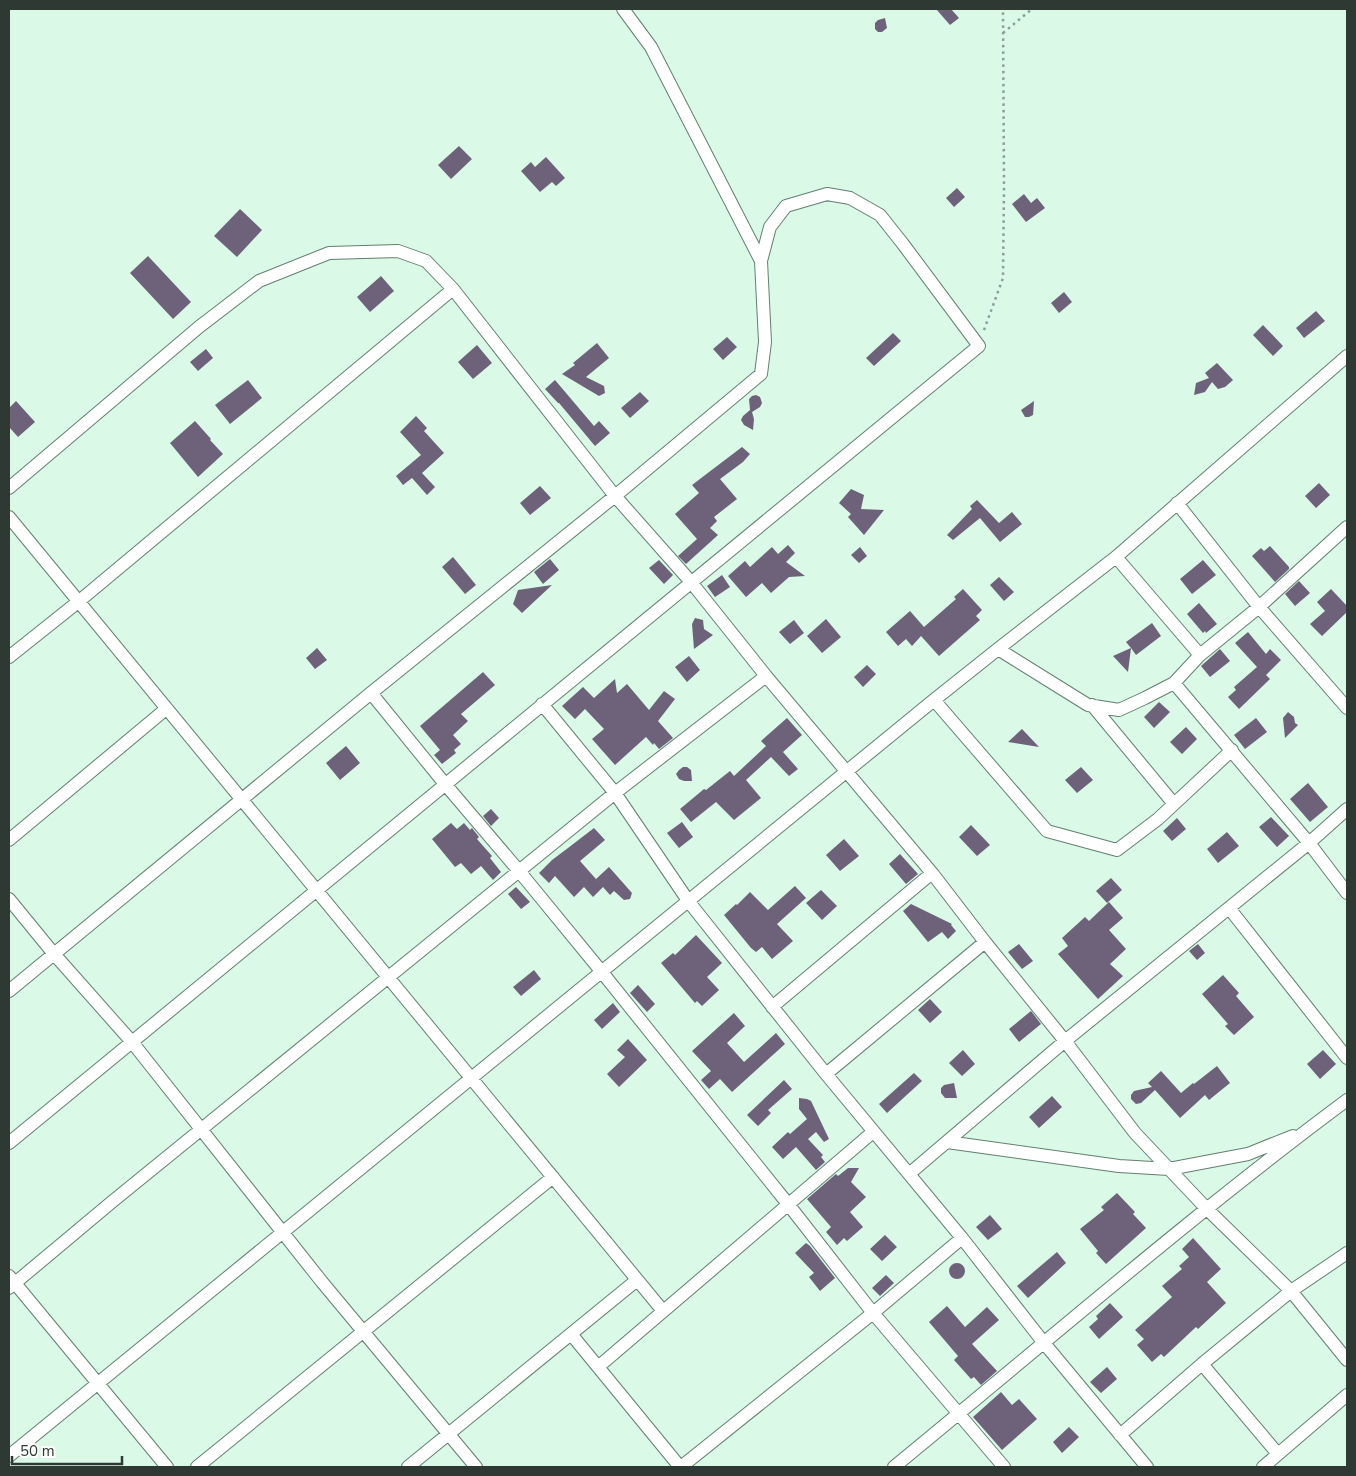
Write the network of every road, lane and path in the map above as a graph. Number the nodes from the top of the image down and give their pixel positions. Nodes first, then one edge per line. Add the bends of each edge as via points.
1 (623, 9) edge
2 (1003, 9) edge
3 (1032, 9) edge
4 (1002, 33) junction
5 (761, 261) junction
6 (453, 289) junction
7 (978, 346) junction
8 (1347, 356) edge
9 (9, 488) edge
10 (615, 496) junction
11 (1177, 503) junction
12 (9, 517) edge
13 (1347, 527) edge
14 (1116, 557) junction
15 (690, 582) junction
16 (78, 602) junction
17 (1259, 607) junction
18 (998, 649) junction
19 (1200, 655) junction
20 (9, 657) edge
21 (766, 676) junction
22 (1174, 683) junction
23 (371, 693) junction
24 (934, 700) junction
25 (542, 704) junction
26 (1092, 705) junction
27 (166, 708) junction
28 (1347, 708) edge
29 (1232, 750) junction
30 (847, 771) junction
31 (445, 784) junction
32 (615, 793) junction
33 (242, 800) junction
34 (1174, 804) junction
35 (1347, 810) edge
36 (9, 840) edge
37 (1309, 843) junction
38 (519, 871) junction
39 (932, 873) junction
40 (316, 890) junction
41 (1347, 893) edge
42 (9, 899) edge
43 (689, 902) junction
44 (1229, 908) junction
45 (985, 942) junction
46 (54, 954) junction
47 (601, 971) junction
48 (388, 978) junction
49 (9, 991) edge
50 (772, 1008) junction
51 (1065, 1041) junction
52 (132, 1042) junction
53 (1347, 1058) edge
54 (826, 1074) junction
55 (472, 1078) junction
56 (1347, 1100) edge
57 (202, 1130) junction
58 (873, 1132) junction
59 (1304, 1132) junction
60 (947, 1142) junction
61 (9, 1143) edge
62 (1169, 1169) junction
63 (909, 1174) junction
64 (553, 1177) junction
65 (788, 1204) junction
66 (1207, 1209) junction
67 (284, 1231) junction
68 (962, 1238) junction
69 (1347, 1253) edge
70 (637, 1280) junction
71 (11, 1282) edge
72 (1291, 1291) junction
73 (663, 1311) junction
74 (872, 1313) junction
75 (364, 1331) junction
76 (571, 1334) junction
77 (1044, 1342) junction
78 (1347, 1360) edge
79 (1202, 1364) junction
80 (598, 1367) junction
81 (98, 1384) junction
82 (1347, 1395) edge
83 (958, 1414) junction
84 (449, 1434) junction
85 (1120, 1435) junction
86 (1278, 1454) junction
87 (9, 1456) edge
88 (167, 1467) edge
89 (197, 1467) edge
90 (408, 1467) edge
91 (476, 1467) edge
92 (681, 1467) edge
93 (894, 1467) edge
94 (1004, 1467) edge
95 (1147, 1467) edge
96 (1263, 1467) edge

1 - 5 street via 651,47
2 - 4 path
3 - 4 path
4 - 7 path via 1003,278
5 - 7 street via 770,227 786,206 827,194 850,198 880,216
5 - 10 street via 765,342 761,374
6 - 9 street via 426,261 398,251 329,253 259,281
6 - 10 street
6 - 16 street
7 - 15 street
8 - 11 street
10 - 15 street
10 - 23 street
11 - 14 street
11 - 17 street
12 - 16 street
13 - 17 street
14 - 18 street
14 - 19 street
15 - 21 street
15 - 25 street
16 - 20 street
16 - 27 street
17 - 19 street
17 - 28 street
18 - 24 street
18 - 26 street
19 - 22 street
21 - 30 street
21 - 32 street
22 - 26 street via 1119,710
22 - 29 street
23 - 31 street
23 - 33 street
24 - 30 street
24 - 34 street via 1047,831 1117,850
25 - 31 street
25 - 32 street
26 - 34 street
27 - 33 street
27 - 36 street
29 - 34 street
29 - 37 street
30 - 39 street
30 - 43 street
31 - 38 street
31 - 40 street
32 - 38 street
32 - 43 street
33 - 40 street
33 - 46 street
35 - 37 street
37 - 41 street
37 - 44 street
38 - 47 street
38 - 48 street
39 - 45 street
39 - 50 street
40 - 48 street
40 - 52 street
42 - 46 street
43 - 47 street
43 - 50 street
44 - 51 street
44 - 53 street
45 - 51 street
45 - 54 street
46 - 49 street
46 - 52 street
47 - 55 street
47 - 65 street
48 - 55 street
48 - 57 street
50 - 54 street
51 - 60 street
51 - 62 street via 1135,1133
52 - 57 street
52 - 61 street
54 - 58 street
55 - 64 street
55 - 67 street
56 - 59 street
57 - 67 street
57 - 71 street
58 - 63 street
58 - 65 street
59 - 62 street via 1248,1154
59 - 66 street
60 - 62 street via 1119,1166
60 - 63 street
62 - 66 street
63 - 68 street
64 - 70 street
64 - 75 street
65 - 73 street
65 - 74 street
66 - 72 street
66 - 77 street
67 - 75 street
67 - 81 street
68 - 74 street
68 - 77 street
69 - 72 street
70 - 73 street
70 - 76 street
71 - 81 street
72 - 78 street
72 - 79 street
73 - 80 street
74 - 83 street
74 - 92 street
75 - 84 street
75 - 89 street
76 - 80 street
76 - 84 street
77 - 83 street
77 - 85 street
79 - 85 street
79 - 86 street
80 - 92 street
81 - 87 street
81 - 88 street
82 - 86 street
83 - 93 street
83 - 94 street
84 - 90 street
84 - 91 street
85 - 95 street
86 - 96 street

